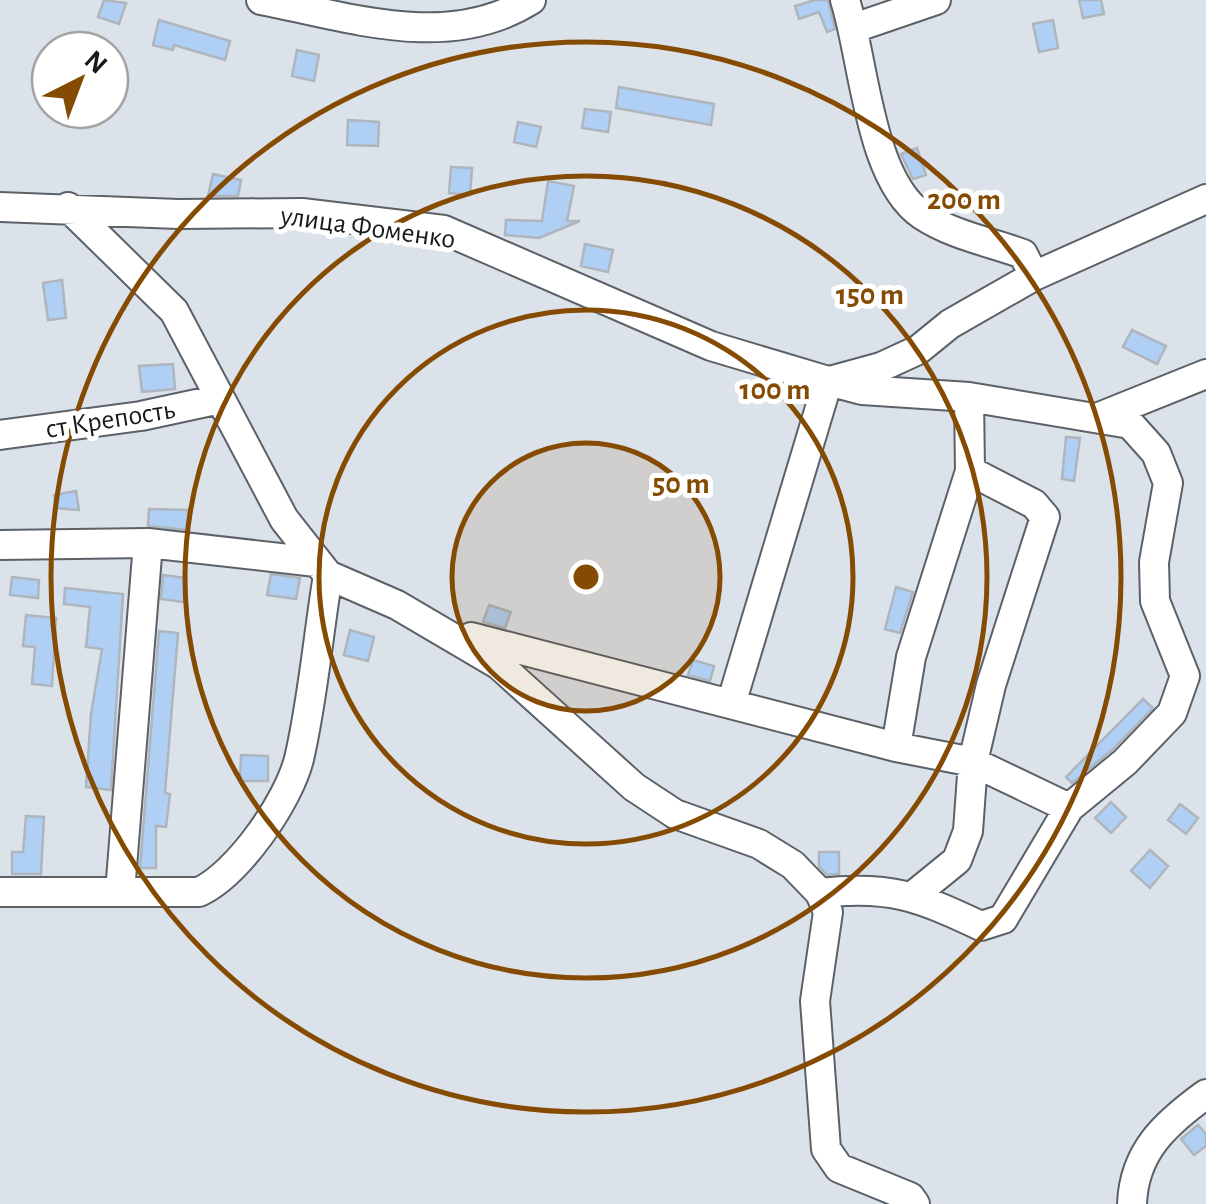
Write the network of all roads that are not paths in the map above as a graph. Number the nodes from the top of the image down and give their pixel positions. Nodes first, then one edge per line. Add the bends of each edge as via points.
1 (261, 0) edge
2 (530, 0) edge
3 (845, 0) edge
4 (936, 0) edge
5 (854, 28) junction
6 (1204, 198) edge
7 (0, 207) edge
8 (68, 208) junction
9 (1034, 276) junction
10 (1206, 374) edge
11 (828, 381) junction
12 (969, 398) junction
13 (220, 399) junction
14 (1099, 417) junction
15 (0, 435) edge
16 (970, 471) junction
17 (148, 542) junction
18 (0, 545) edge
19 (322, 569) junction
20 (440, 629) junction
21 (731, 704) junction
22 (896, 747) junction
23 (973, 762) junction
24 (1069, 808) junction
25 (0, 892) edge
26 (120, 892) junction
27 (820, 893) junction
28 (914, 895) junction
29 (1206, 1094) edge
30 (915, 1204) edge
31 (1132, 1204) edge

1 - 2 street via 431,31 477,24
3 - 5 street
4 - 5 street
5 - 9 street via 896,192 952,230 1023,254
6 - 9 street
7 - 8 street, улица Фоменко
8 - 11 street, улица Фоменко via 302,212 444,230 710,346
8 - 13 street via 174,311
9 - 11 street via 918,350
10 - 14 street
11 - 12 street, улица Фоменко
11 - 21 street
12 - 14 street, улица Фоменко
12 - 16 street
13 - 15 street, ст Крепость
13 - 19 street via 284,519
14 - 24 street via 1130,424 1156,452 1168,483 1154,562 1155,601 1184,676 1172,713
16 - 22 street via 911,656
16 - 23 street via 1045,516
17 - 18 street
17 - 19 street
17 - 26 street
19 - 20 street
19 - 26 street via 298,763 248,850 222,881 199,892
20 - 21 street
20 - 27 street via 499,664 634,787 674,814 759,844
21 - 22 street
22 - 23 street
23 - 24 street
23 - 28 street via 968,830 956,860
24 - 28 street via 1003,918 981,926
25 - 26 street
27 - 28 street
27 - 30 street via 828,912 815,1001 826,1149 839,1168
29 - 31 street via 1167,1122 1145,1151

